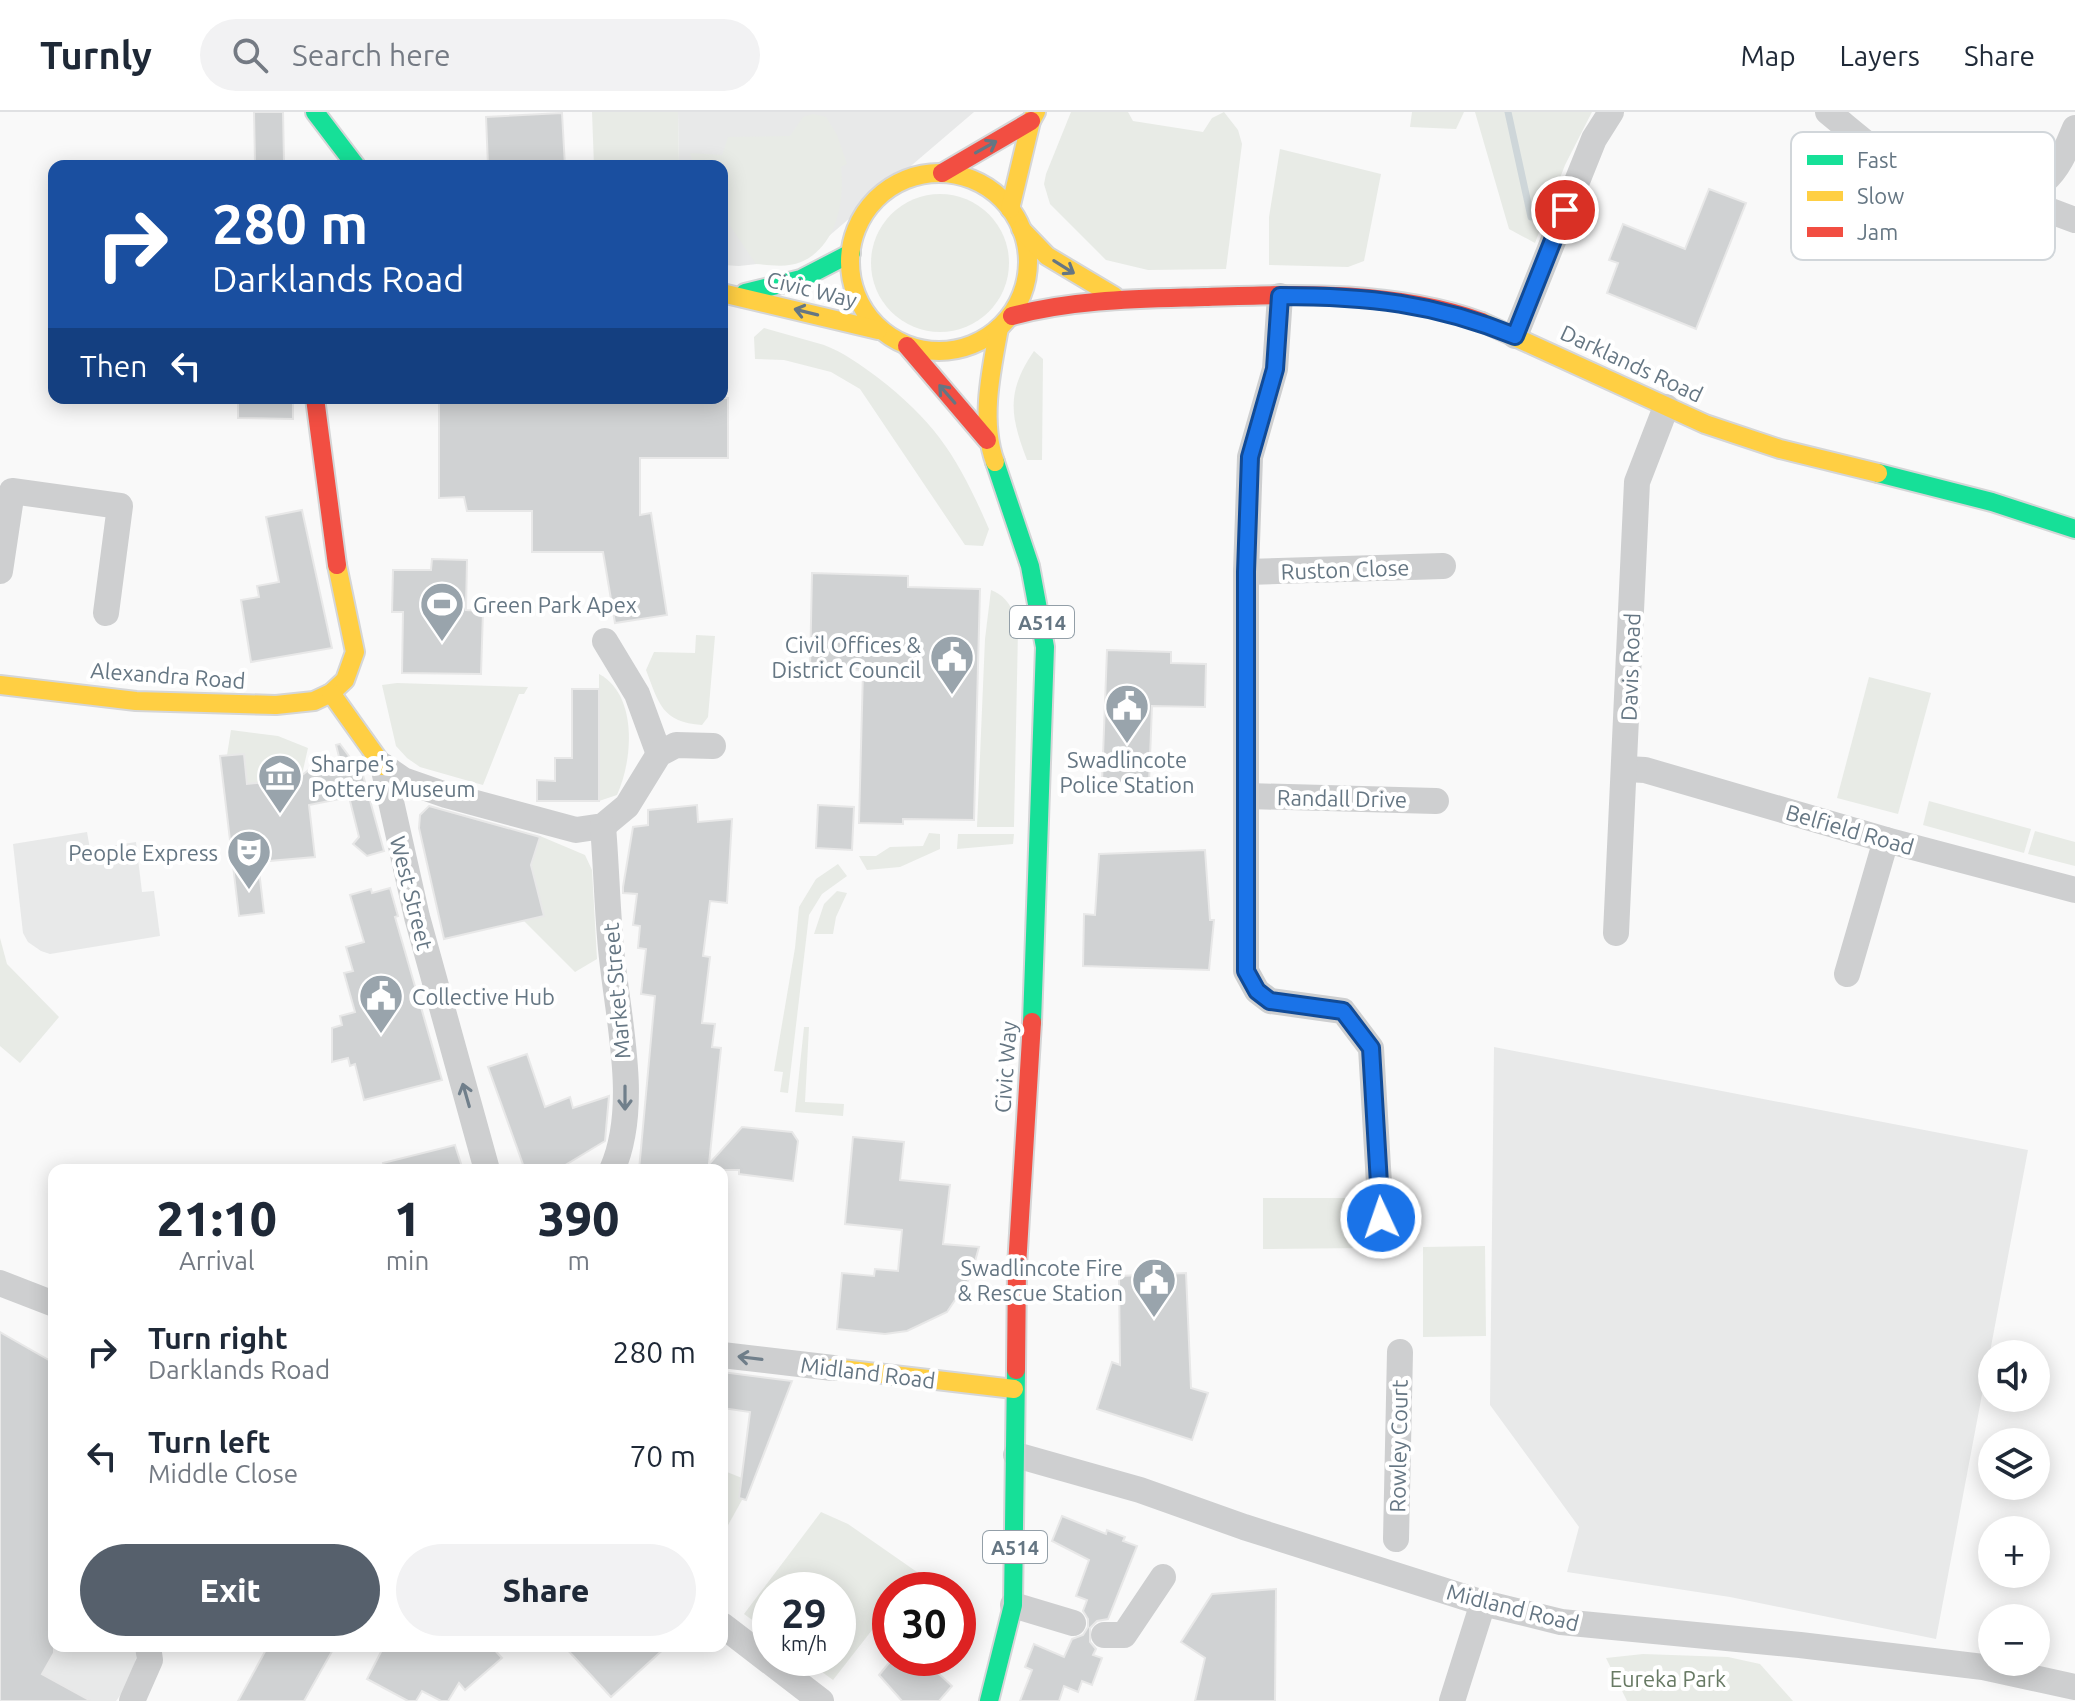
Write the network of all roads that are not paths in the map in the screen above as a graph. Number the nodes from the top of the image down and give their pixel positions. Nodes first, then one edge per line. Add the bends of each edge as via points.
1 (315, 112) edge
2 (1611, 112) edge
3 (1828, 112) edge
4 (1034, 117) edge
5 (2075, 128) edge
6 (1852, 132) edge
7 (351, 160) edge
8 (2055, 168) edge
9 (942, 173) junction
10 (1010, 209) junction
11 (2055, 213) edge
12 (2075, 220) edge
13 (1021, 229) junction
14 (851, 253) junction
15 (728, 294) edge
16 (1114, 296) junction
17 (1280, 296) junction
18 (1006, 322) junction
19 (878, 330) junction
20 (1515, 336) junction
21 (907, 346) junction
22 (316, 404) edge
23 (1666, 407) junction
24 (987, 440) junction
25 (2075, 529) edge
26 (1443, 566) dead end
27 (0, 571) edge
28 (1246, 572) junction
29 (106, 613) dead end
30 (605, 641) dead end
31 (0, 685) edge
32 (331, 693) junction
33 (713, 746) dead end
34 (659, 754) junction
35 (383, 766) junction
36 (1626, 769) junction
37 (1248, 796) junction
38 (1436, 801) dead end
39 (603, 826) junction
40 (1886, 840) junction
41 (2075, 890) edge
42 (1616, 933) dead end
43 (1847, 974) dead end
44 (615, 1162) edge
45 (485, 1164) edge
46 (1381, 1218) dead end
47 (0, 1283) edge
48 (48, 1302) edge
49 (1400, 1352) dead end
50 (728, 1356) edge
51 (833, 1368) joint
52 (1014, 1389) junction
53 (1016, 1455) junction
54 (1396, 1539) dead end
55 (1163, 1577) dead end
56 (1483, 1603) junction
57 (1013, 1605) junction
58 (1073, 1623) dead end
59 (728, 1630) edge
60 (1104, 1635) dead end
61 (149, 1652) edge
62 (2075, 1687) edge
63 (132, 1701) edge
64 (821, 1701) edge
65 (989, 1701) edge
66 (1452, 1701) edge

1 - 7 street
2 - 20 street via 1594,139
3 - 6 street
9 -> 4 street
4 - 10 street
5 - 8 street
9 - 10 street via 996,194
9 - 14 street via 919,174 879,192 856,229
10 - 13 street
11 - 12 street
13 -> 16 street via 1047,256
13 - 18 street via 1028,272 1024,293
14 - 15 street, Civic Way via 802,281
14 - 19 street via 854,291
19 -> 15 street, Civic Way
16 - 17 street, Darklands Road
16 - 18 street, Darklands Road via 1054,304
17 - 20 street, Darklands Road via 1373,298 1475,320
17 - 28 street via 1275,369 1250,457
18 - 21 street via 978,343 953,350
18 - 24 street, Civic Way / A514 via 992,364
19 - 21 street
20 - 23 street, Darklands Road
24 -> 21 street, Civic Way / A514
22 - 32 street via 329,522 355,652 345,680
23 - 25 street, Darklands Road via 1783,450 1939,486
23 - 36 street, Davis Road via 1637,482
24 - 52 street, Civic Way / A514 via 1030,566 1045,647
26 - 28 street, Ruston Close
27 - 29 street via 12,491 120,506
28 - 37 street
30 - 34 street via 637,694
31 - 32 street, Alexandra Road via 136,701 221,704 296,703
32 - 35 street, West Street
33 - 34 street via 676,745
34 - 39 street via 627,806
35 - 39 street via 403,780 535,820 576,830
45 -> 35 street, West Street via 420,931
36 - 40 street, Belfield Road via 1645,770
36 - 42 street, Davis Road
37 - 38 street, Randall Drive
37 - 46 street via 1246,971 1270,1001 1343,1011 1371,1048
39 -> 44 street, Market Street via 626,1092 624,1137
40 - 41 street, Belfield Road
40 - 43 street
47 - 48 street
49 - 54 street, Rowley Court
51 -> 50 street, Midland Road
51 - 52 street, Midland Road
52 - 53 street, Civic Way / A514
53 - 56 street, Midland Road via 1140,1490
53 - 57 street, Civic Way / A514
55 - 60 street via 1124,1635
56 - 62 street, Midland Road via 1561,1622 1983,1667
56 - 66 street
57 - 58 street
57 - 65 street, Civic Way / A514
59 - 64 street
61 - 63 street

